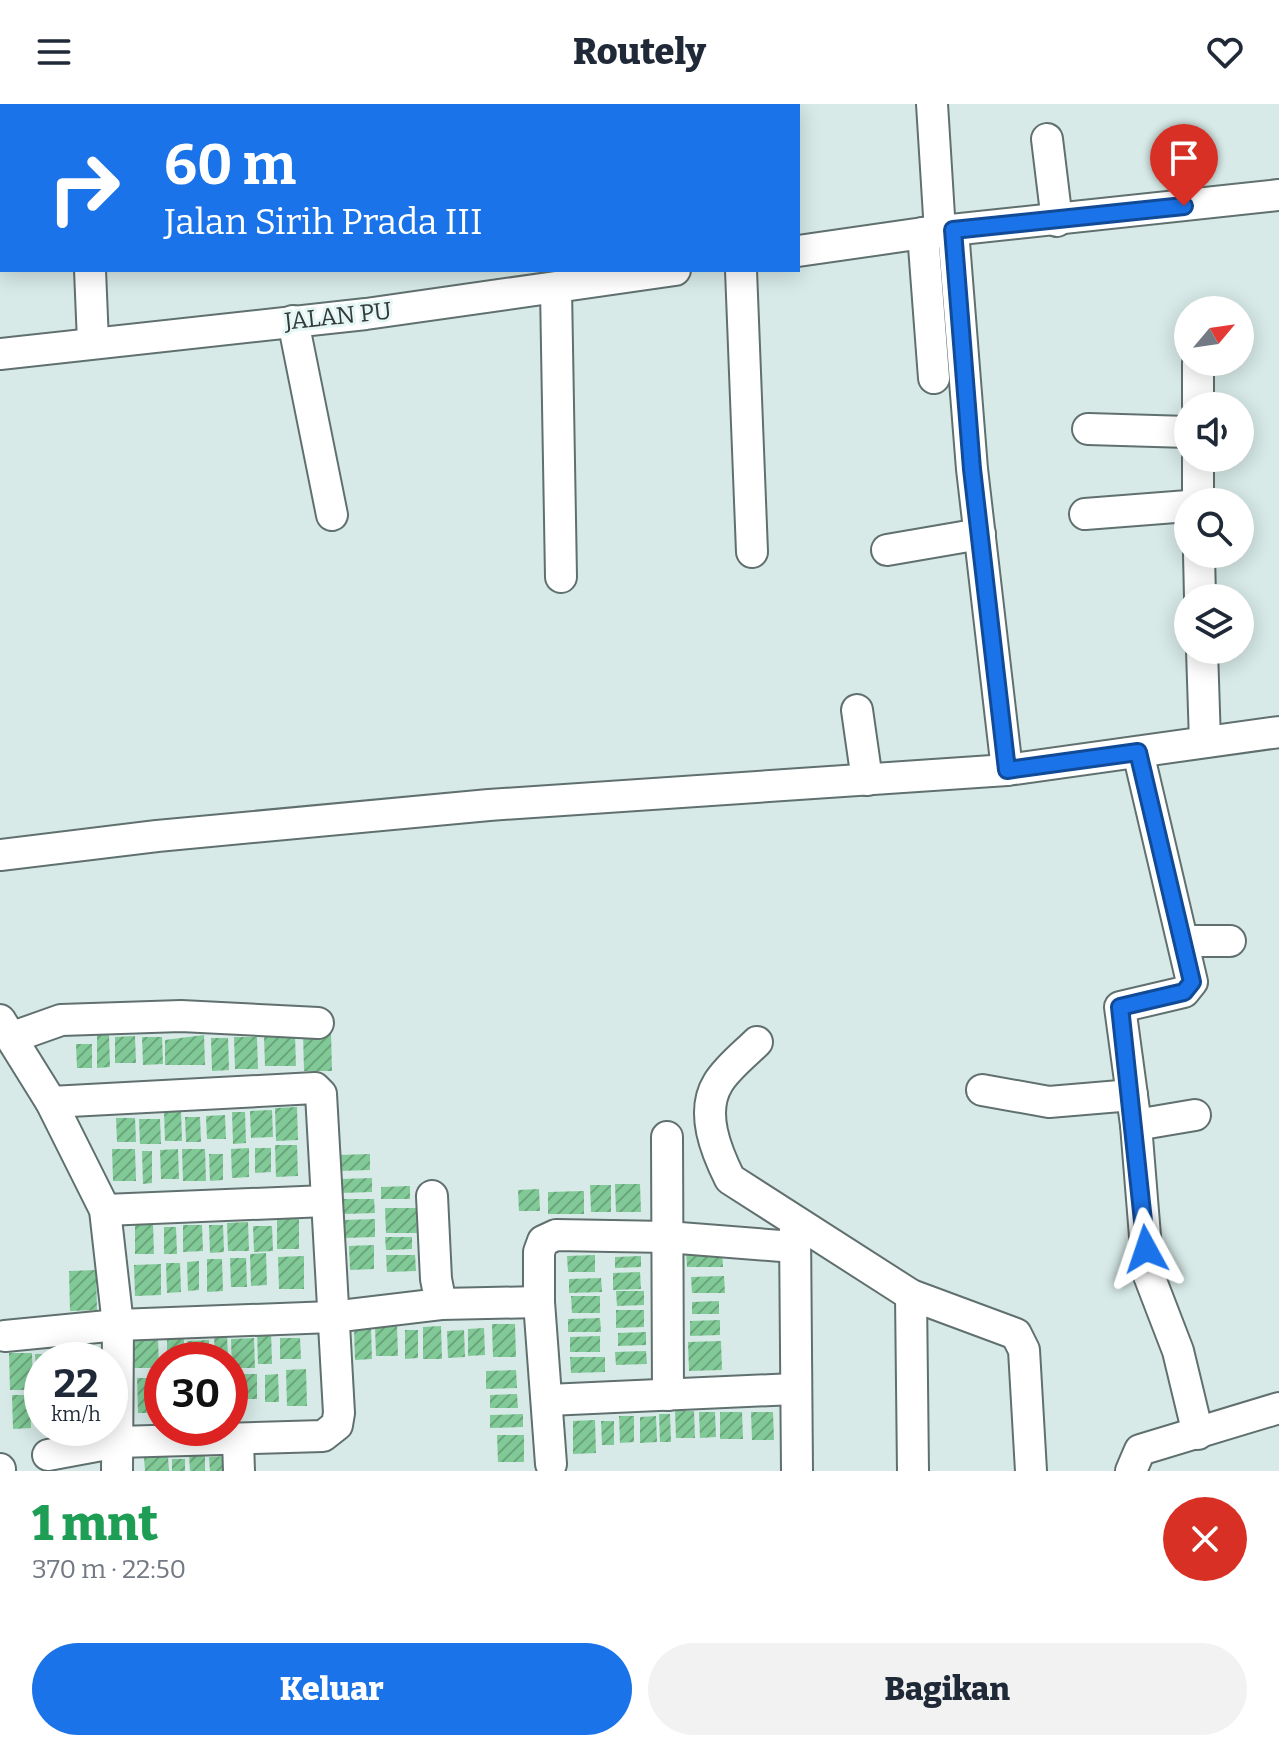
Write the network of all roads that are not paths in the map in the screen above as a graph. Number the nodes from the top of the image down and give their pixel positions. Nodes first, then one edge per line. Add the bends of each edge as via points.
1 (932, 104) edge
2 (1047, 139) dead end
3 (1279, 195) edge
4 (1057, 221) junction
5 (939, 232) junction
6 (800, 251) edge
7 (90, 272) edge
8 (662, 272) edge
9 (741, 272) edge
10 (556, 289) junction
11 (293, 321) junction
12 (93, 342) junction
13 (0, 354) edge
14 (934, 378) dead end
15 (1088, 429) dead end
16 (1174, 432) edge
17 (1174, 507) edge
18 (1085, 514) dead end
19 (332, 515) dead end
20 (980, 534) junction
21 (887, 550) dead end
22 (752, 552) dead end
23 (561, 577) dead end
24 (1202, 664) edge
25 (857, 710) dead end
26 (1279, 732) edge
27 (1205, 742) junction
28 (1138, 752) junction
29 (1007, 770) junction
30 (867, 780) junction
31 (0, 855) edge
32 (1184, 941) junction
33 (1230, 941) dead end
34 (318, 1023) dead end
35 (7, 1028) edge
36 (757, 1042) dead end
37 (982, 1090) dead end
38 (1132, 1095) junction
39 (51, 1102) junction
40 (1195, 1115) dead end
41 (1136, 1125) junction
42 (667, 1137) dead end
43 (432, 1196) dead end
44 (326, 1201) junction
45 (105, 1210) junction
46 (795, 1234) junction
47 (667, 1237) junction
48 (911, 1295) junction
49 (539, 1302) junction
50 (441, 1304) junction
51 (332, 1317) junction
52 (118, 1325) junction
53 (5, 1336) dead end
54 (794, 1389) junction
55 (668, 1395) junction
56 (548, 1400) junction
57 (1279, 1408) edge
58 (1198, 1434) junction
59 (48, 1455) dead end
60 (238, 1456) edge
61 (118, 1457) edge
62 (551, 1464) dead end
63 (797, 1471) edge
64 (913, 1471) edge
65 (1031, 1471) edge
66 (1131, 1471) edge

1 - 5 street
2 - 4 street
3 - 4 street
4 - 5 street
5 - 6 street
5 - 14 street
5 - 20 street
7 - 12 street
8 - 10 street, JALAN PU
9 - 22 street
10 - 11 street, JALAN PU
10 - 23 street
11 - 12 street, JALAN PU
11 - 19 street
12 - 13 street, JALAN PU
15 - 16 street
17 - 18 street
20 - 21 street
20 - 29 street
24 - 27 street
25 - 30 street
26 - 27 street
27 - 28 street
28 - 29 street
28 - 32 street
29 - 30 street
30 - 31 street via 489,805
32 - 33 street
32 - 38 street via 1190,987 1120,1007
34 - 35 street via 181,1016 61,1020
35 - 39 street
36 - 46 street via 718,1082 709,1108 714,1138 730,1179
37 - 38 street via 1049,1102
38 - 41 street
39 - 44 street via 315,1088 321,1094
39 - 45 street
40 - 41 street
41 - 58 street via 1148,1273 1178,1351
42 - 47 street
43 - 50 street
44 - 45 street
44 - 51 street
45 - 52 street
46 - 47 street
46 - 48 street
46 - 54 street
47 - 49 street via 556,1235 543,1241
47 - 55 street
48 - 64 street
48 - 65 street via 1010,1330 1022,1341
49 - 50 street
49 - 56 street
50 - 51 street
51 - 52 street
51 - 60 street via 337,1425 323,1436
52 - 53 street
52 - 61 street
54 - 55 street
54 - 63 street
55 - 56 street
56 - 62 street
57 - 58 street
58 - 66 street via 1140,1450
59 - 61 street
60 - 61 street

